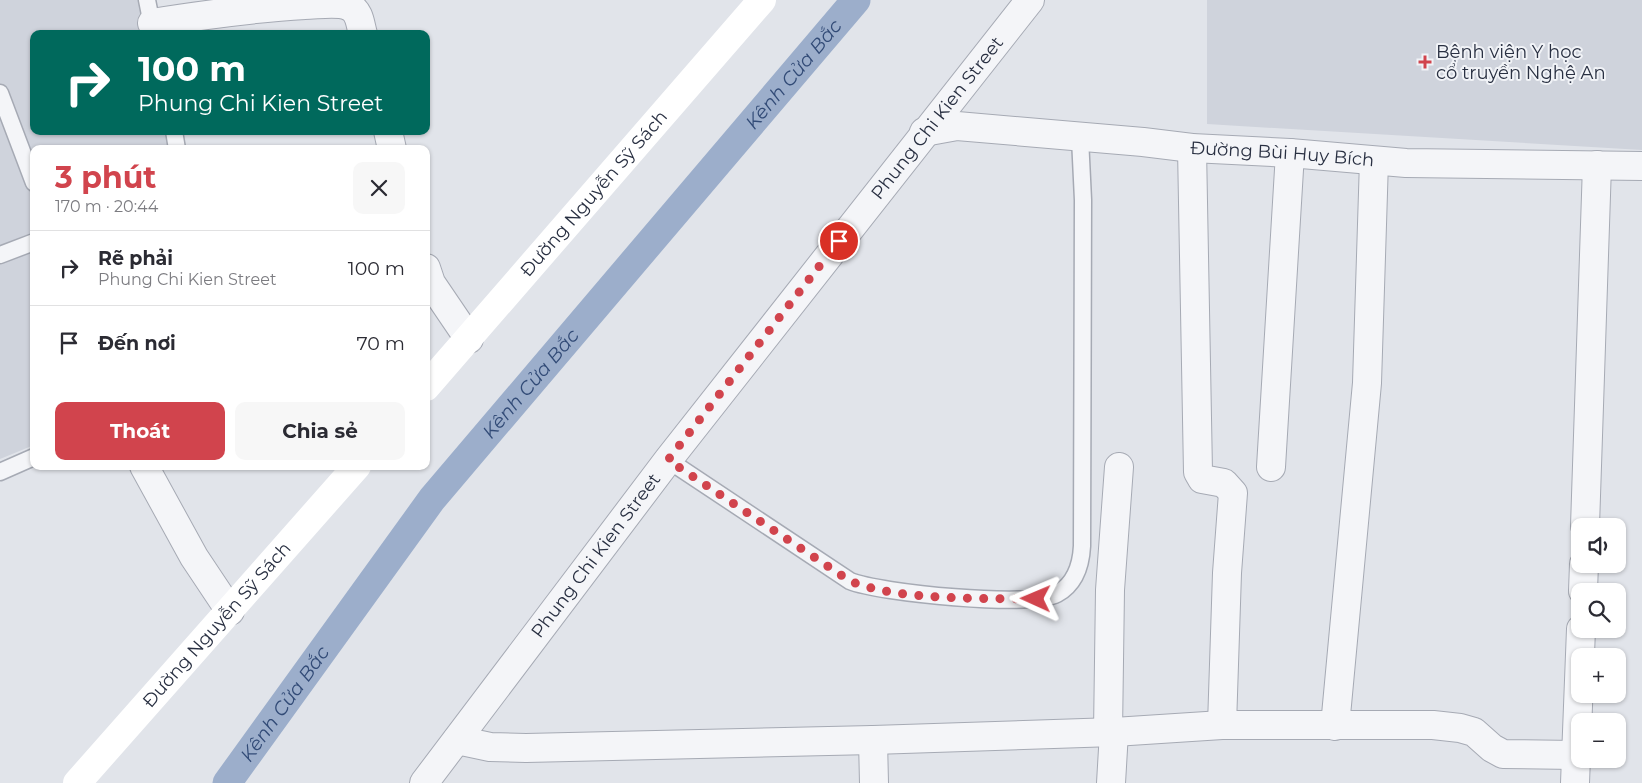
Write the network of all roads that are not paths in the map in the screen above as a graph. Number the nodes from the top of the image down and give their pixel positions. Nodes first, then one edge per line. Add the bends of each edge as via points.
1 (762, 0) edge
2 (1030, 0) edge
3 (151, 19) edge
4 (362, 30) edge
5 (0, 92) edge
6 (924, 132) junction
7 (1080, 138) junction
8 (1192, 148) junction
9 (1290, 153) junction
10 (1374, 161) junction
11 (1597, 165) junction
12 (1642, 166) edge
13 (30, 173) edge
14 (30, 244) edge
15 (0, 255) edge
16 (430, 280) edge
17 (469, 339) junction
18 (430, 383) edge
19 (30, 459) edge
20 (668, 460) junction
21 (1271, 467) dead end
22 (1120, 468) dead end
23 (146, 470) edge
24 (353, 470) edge
25 (0, 472) edge
26 (1586, 518) edge
27 (230, 611) junction
28 (1581, 638) edge
29 (1578, 713) edge
30 (1222, 725) junction
31 (1335, 726) junction
32 (1111, 732) junction
33 (457, 740) junction
34 (873, 740) junction
35 (1571, 755) edge
36 (1576, 768) edge
37 (77, 783) edge
38 (424, 783) edge
39 (874, 783) edge
40 (1111, 783) edge
41 (1575, 783) edge

1 - 17 main road, Đường Nguyễn Sỹ Sách
2 - 6 street, Phung Chi Kien Street
3 - 4 street via 326,4 354,9
5 - 13 lane
6 - 7 street, Đường Bùi Huy Bích via 957,126
6 - 20 street, Phung Chi Kien Street
7 - 8 street, Đường Bùi Huy Bích
7 - 20 lane via 1083,200 1082,546 1081,561 1066,587 1049,597 1028,599 946,596 864,587 850,581
8 - 9 street, Đường Bùi Huy Bích
8 - 30 street via 1198,472 1202,479 1224,483 1233,493
9 - 10 street, Đường Bùi Huy Bích
9 - 21 street
10 - 11 street, Đường Bùi Huy Bích
10 - 31 street via 1366,383
11 - 12 street, Đường Bùi Huy Bích
11 - 26 street
14 - 15 lane
16 - 17 street
17 - 18 main road, Đường Nguyễn Sỹ Sách
19 - 25 lane
20 - 33 street, Phung Chi Kien Street
22 - 32 street via 1110,590
23 - 27 street via 194,556
24 - 27 main road, Đường Nguyễn Sỹ Sách
27 - 37 main road, Đường Nguyễn Sỹ Sách
28 - 29 street
30 - 31 street
30 - 32 street
31 - 35 street via 1433,725 1460,728 1474,732 1503,754
32 - 34 street
32 - 40 street
33 - 34 street via 490,747 526,748
33 - 38 street, Phung Chi Kien Street
34 - 39 street
36 - 41 street

